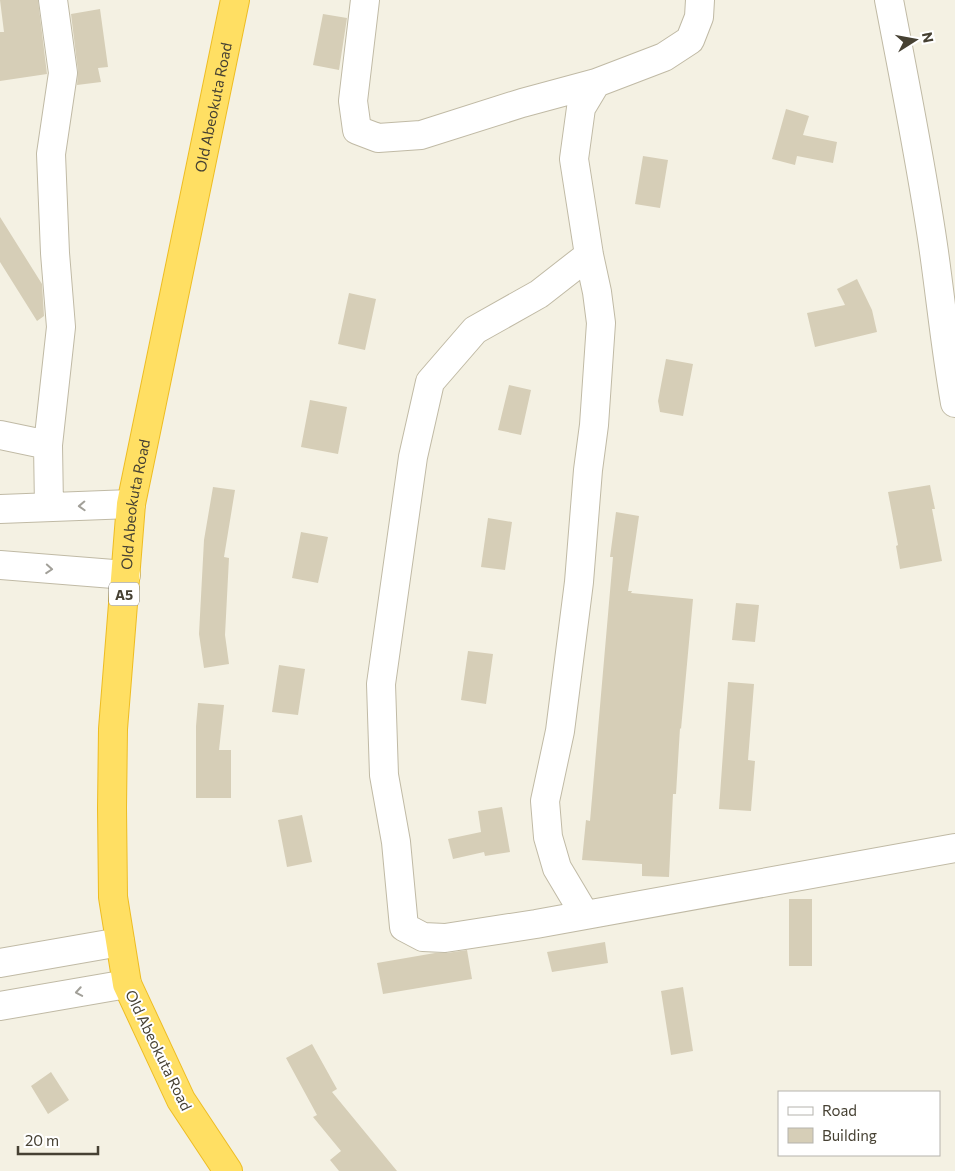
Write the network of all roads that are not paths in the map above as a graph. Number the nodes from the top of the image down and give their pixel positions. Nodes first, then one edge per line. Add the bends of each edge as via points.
1 (53, 0) edge
2 (235, 0) edge
3 (364, 0) edge
4 (700, 0) edge
5 (889, 0) edge
6 (596, 83) junction
7 (589, 255) junction
8 (955, 403) edge
9 (0, 435) edge
10 (48, 445) junction
11 (131, 504) junction
12 (50, 507) junction
13 (0, 509) edge
14 (0, 565) edge
15 (126, 575) junction
16 (955, 848) edge
17 (585, 915) junction
18 (120, 942) junction
19 (0, 963) edge
20 (127, 984) junction
21 (0, 1006) edge
22 (228, 1171) edge

1 - 10 street via 63,73 51,154 61,327
2 - 11 highway, Old Abeokuta Road / A5
3 - 6 street via 353,101 357,130 378,138 421,135
4 - 6 street via 699,16 690,40 664,58
5 - 8 street via 932,242
6 - 7 street via 581,108 574,159
7 - 17 street via 601,323 594,425 560,731 545,801 548,837 558,868
7 - 17 street via 539,294 476,330 430,382 413,457 381,684 384,775 396,842 404,927 422,938 445,938
9 - 10 street
10 - 12 street
11 -> 12 street
11 - 15 highway, Old Abeokuta Road / A5
12 - 13 street
14 -> 15 street
15 - 18 highway, Old Abeokuta Road / A5 via 113,729 113,896
16 - 17 street
18 - 19 street
18 - 20 highway, Old Abeokuta Road / A5
20 -> 21 street
20 - 22 highway, Old Abeokuta Road / A5 via 181,1100

